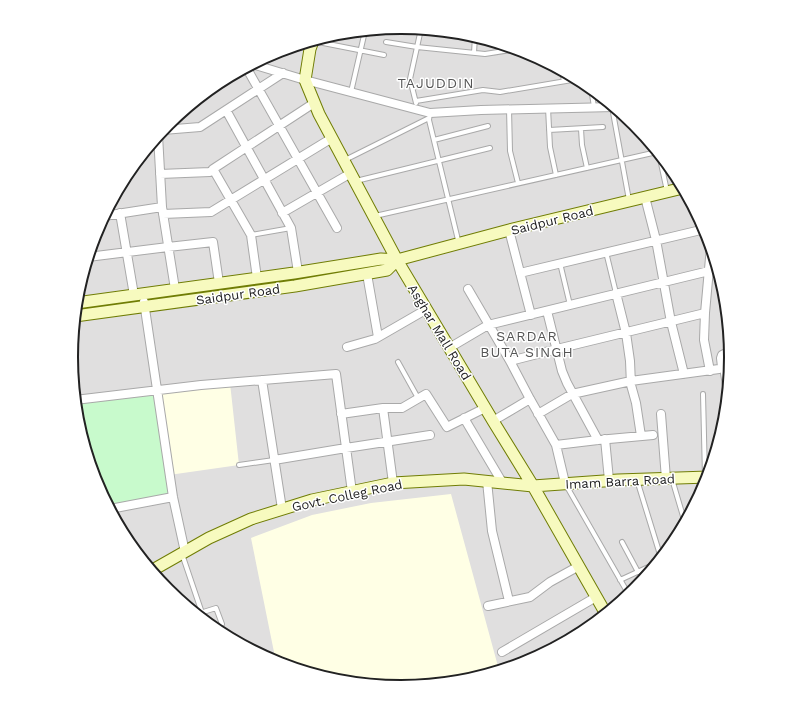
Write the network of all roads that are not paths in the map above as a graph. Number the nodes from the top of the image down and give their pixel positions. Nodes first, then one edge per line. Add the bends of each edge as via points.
1 (420, 35) edge
2 (364, 37) edge
3 (386, 42) dead end
4 (325, 43) edge
5 (475, 43) edge
6 (311, 47) edge
7 (417, 47) junction
8 (360, 50) junction
9 (505, 51) edge
10 (474, 53) junction
11 (384, 55) dead end
12 (260, 66) edge
13 (249, 72) edge
14 (284, 74) junction
15 (563, 78) edge
16 (305, 80) junction
17 (569, 81) edge
18 (564, 82) junction
19 (259, 90) junction
20 (351, 92) junction
21 (592, 97) edge
22 (416, 101) junction
23 (314, 103) junction
24 (606, 107) edge
25 (548, 108) junction
26 (594, 108) junction
27 (509, 109) junction
28 (226, 110) junction
29 (418, 110) junction
30 (614, 114) edge
31 (430, 115) junction
32 (279, 126) junction
33 (488, 126) dead end
34 (603, 128) dead end
35 (173, 129) edge
36 (581, 129) junction
37 (549, 130) junction
38 (332, 138) junction
39 (434, 140) junction
40 (158, 144) edge
41 (246, 147) junction
42 (490, 148) dead end
43 (652, 154) edge
44 (298, 159) junction
45 (344, 160) junction
46 (622, 160) junction
47 (439, 161) junction
48 (661, 165) edge
49 (213, 168) junction
50 (587, 168) junction
51 (160, 174) junction
52 (556, 175) junction
53 (353, 177) junction
54 (264, 180) junction
55 (518, 183) junction
56 (677, 189) edge
57 (667, 192) junction
58 (317, 193) junction
59 (645, 197) junction
60 (230, 200) junction
61 (448, 200) junction
62 (629, 201) junction
63 (162, 210) junction
64 (120, 213) junction
65 (282, 213) junction
66 (111, 215) edge
67 (374, 216) junction
68 (291, 228) junction
69 (337, 228) dead end
70 (509, 230) junction
71 (698, 231) edge
72 (250, 236) junction
73 (656, 240) junction
74 (459, 244) junction
75 (168, 247) junction
76 (127, 252) junction
77 (606, 252) junction
78 (94, 257) edge
79 (398, 260) junction
80 (710, 262) edge
81 (560, 263) junction
82 (709, 271) junction
83 (298, 272) junction
84 (520, 273) junction
85 (367, 274) junction
86 (257, 278) junction
87 (664, 282) junction
88 (219, 283) junction
89 (175, 289) junction
90 (468, 289) dead end
91 (616, 293) junction
92 (138, 294) junction
93 (83, 302) edge
94 (570, 305) junction
95 (145, 306) junction
96 (426, 309) junction
97 (547, 311) junction
98 (705, 313) junction
99 (81, 315) edge
100 (531, 315) junction
101 (671, 322) junction
102 (488, 325) junction
103 (626, 333) junction
104 (378, 337) junction
105 (347, 347) dead end
106 (449, 348) junction
107 (557, 349) junction
108 (724, 354) edge
109 (510, 361) junction
110 (398, 362) dead end
111 (722, 367) junction
112 (710, 371) junction
113 (684, 374) junction
114 (723, 374) edge
115 (262, 380) junction
116 (631, 381) junction
117 (157, 390) junction
118 (572, 394) junction
119 (703, 394) dead end
120 (81, 399) edge
121 (418, 399) junction
122 (530, 399) junction
123 (383, 408) junction
124 (485, 408) junction
125 (341, 414) junction
126 (538, 414) junction
127 (661, 414) dead end
128 (464, 418) junction
129 (493, 421) junction
130 (430, 435) dead end
131 (653, 435) dead end
132 (641, 436) junction
133 (601, 439) junction
134 (387, 442) junction
135 (556, 445) junction
136 (346, 448) junction
137 (274, 460) junction
138 (706, 463) edge
139 (239, 465) dead end
140 (700, 478) edge
141 (636, 479) junction
142 (669, 479) junction
143 (609, 480) junction
144 (487, 481) junction
145 (502, 482) junction
146 (393, 483) junction
147 (565, 483) junction
148 (532, 486) junction
149 (352, 492) junction
150 (173, 498) junction
151 (115, 508) edge
152 (282, 509) junction
153 (683, 516) edge
154 (622, 542) dead end
155 (659, 551) edge
156 (183, 552) junction
157 (578, 566) junction
158 (156, 567) edge
159 (645, 569) edge
160 (638, 572) junction
161 (620, 580) junction
162 (625, 589) edge
163 (596, 597) junction
164 (509, 601) junction
165 (488, 606) dead end
166 (603, 609) edge
167 (201, 611) edge
168 (203, 613) edge
169 (222, 624) dead end
170 (502, 652) dead end

1 - 7 lane
2 - 8 lane
3 - 7 lane
4 - 8 lane
5 - 10 lane
6 - 16 main road
7 - 10 lane
7 - 22 lane via 410,78
8 - 11 lane
8 - 20 lane
9 - 10 lane
12 - 14 street
13 - 19 street
14 - 16 street
14 - 19 street
15 - 18 lane
16 - 20 street
16 - 23 main road, Asghar Mall Road
17 - 18 lane
18 - 22 lane via 500,92 483,90
19 - 28 street
19 - 32 street
20 - 29 street
21 - 26 lane
22 - 29 lane
23 - 32 street
23 - 38 main road, Asghar Mall Road
24 - 26 street
25 - 26 street
25 - 27 street
25 - 37 lane
27 - 31 street
27 - 55 lane via 510,152
28 - 35 street via 200,127
28 - 41 street
29 - 31 street
30 - 46 lane
31 - 39 lane
31 - 45 lane
32 - 41 street
32 - 44 street
33 - 39 lane
34 - 36 lane
36 - 37 lane
36 - 50 lane
37 - 52 lane
38 - 44 street
38 - 45 main road, Asghar Mall Road
39 - 47 lane
40 - 51 street
41 - 49 street
41 - 54 street
42 - 47 lane
43 - 46 lane
44 - 54 street
44 - 58 street
45 - 53 main road, Asghar Mall Road
46 - 50 lane
46 - 62 lane
47 - 53 lane
47 - 61 lane
48 - 57 lane
49 - 51 street via 210,172
49 - 60 street
50 - 52 lane
51 - 63 street
52 - 55 lane
53 - 58 street
53 - 67 main road, Asghar Mall Road
54 - 60 street
54 - 65 street
55 - 61 lane
56 - 57 main road, Saidpur Road
57 - 59 main road, Saidpur Road
58 - 65 street
58 - 69 street
59 - 62 main road, Saidpur Road
59 - 73 street
60 - 63 street via 211,212
60 - 72 street
61 - 67 lane
61 - 74 lane
62 - 70 main road, Saidpur Road
63 - 64 street
63 - 75 street
64 - 66 street
64 - 76 street
65 - 68 street
67 - 79 main road, Asghar Mall Road
68 - 72 lane
68 - 83 street
70 - 74 main road, Saidpur Road
70 - 84 street
71 - 73 street
72 - 86 street
73 - 77 street
73 - 87 street
74 - 79 main road, Saidpur Road
75 - 76 street
75 - 88 street via 213,242
75 - 89 street
76 - 78 street
76 - 92 street
77 - 81 street
77 - 91 lane
79 - 83 main road, Saidpur Road via 381,259
79 - 85 main road, Saidpur Road via 387,270
79 - 96 main road, Asghar Mall Road
80 - 82 street
81 - 84 street
81 - 94 lane
82 - 87 street
82 - 98 street
83 - 86 main road, Saidpur Road
84 - 100 street
85 - 95 main road, Saidpur Road
85 - 104 street
86 - 88 main road, Saidpur Road
87 - 91 street
87 - 101 street
88 - 89 main road, Saidpur Road
89 - 92 main road, Saidpur Road
90 - 102 street
91 - 94 street
91 - 103 street
92 - 93 main road, Saidpur Road
92 - 95 street
94 - 97 street
95 - 99 main road, Saidpur Road
95 - 117 street
96 - 104 street
96 - 106 main road, Asghar Mall Road
97 - 100 street
97 - 107 street
98 - 101 street
98 - 112 street via 704,340
100 - 102 street
101 - 103 street
101 - 113 street
102 - 106 street
102 - 109 street
103 - 107 street
103 - 116 street
104 - 105 street
106 - 124 main road, Asghar Mall Road
107 - 109 street
107 - 118 street via 562,371
108 - 111 street via 721,358
109 - 122 street
110 - 121 lane
111 - 112 street
111 - 114 lane
112 - 113 street
113 - 116 street
115 - 117 street
115 - 125 street via 336,374
115 - 137 street
116 - 118 street
116 - 132 street
117 - 120 street
117 - 150 street
118 - 126 street
118 - 133 street
119 - 138 lane
121 - 123 street via 402,408
121 - 128 street via 426,394 447,427
122 - 126 street
122 - 129 street
123 - 125 street
123 - 134 street
124 - 128 street
124 - 129 main road, Asghar Mall Road
125 - 136 street
126 - 135 street
127 - 142 street
128 - 145 street
129 - 148 main road, Asghar Mall Road
130 - 134 street
131 - 132 street
132 - 133 street
133 - 135 street
133 - 143 street
134 - 136 street
134 - 146 street
135 - 147 street
136 - 137 street
136 - 149 street
137 - 139 lane
137 - 152 street
140 - 142 main road, Imam Barra Road
141 - 142 main road, Imam Barra Road
141 - 143 main road, Imam Barra Road
141 - 155 lane
142 - 153 lane
143 - 147 main road, Imam Barra Road
144 - 145 main road, Govt. Colleg Road
144 - 146 main road, Govt. Colleg Road via 464,479
144 - 164 street via 492,531
145 - 148 main road, Govt. Colleg Road
146 - 149 main road, Govt. Colleg Road
147 - 148 main road, Imam Barra Road
147 - 161 lane
148 - 157 main road, Asghar Mall Road
149 - 152 main road, Govt. Colleg Road
150 - 151 street
150 - 156 street
152 - 156 main road, Govt. Colleg Road via 251,518
154 - 160 lane
156 - 158 main road, Govt. Colleg Road
156 - 167 lane
157 - 163 main road, Asghar Mall Road
157 - 164 street via 530,596
159 - 160 lane
160 - 161 lane
161 - 162 lane
163 - 166 main road, Asghar Mall Road
163 - 170 street
164 - 165 street
168 - 169 lane via 216,608

